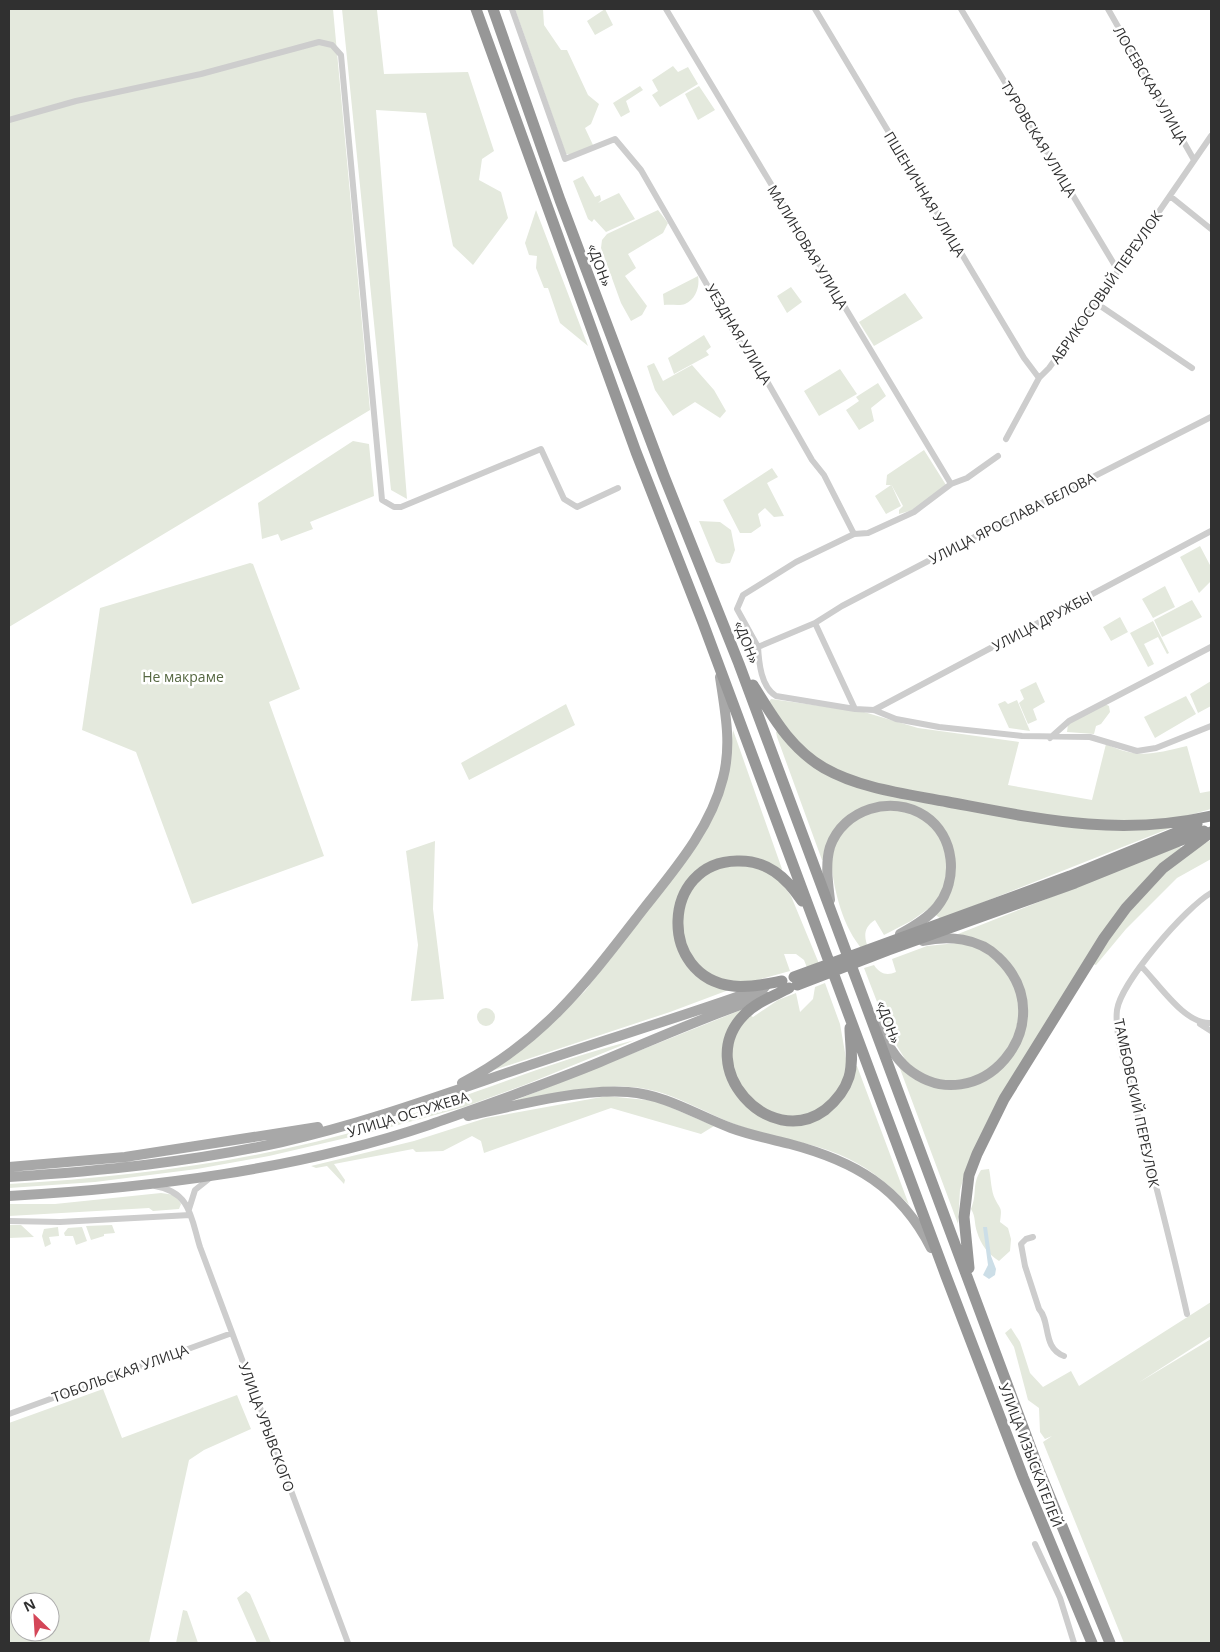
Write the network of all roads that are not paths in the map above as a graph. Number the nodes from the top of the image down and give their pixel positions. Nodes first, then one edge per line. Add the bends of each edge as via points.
1 (476, 9) edge
2 (493, 9) edge
3 (512, 9) edge
4 (666, 9) edge
5 (815, 9) edge
6 (961, 9) edge
7 (1108, 9) edge
8 (9, 120) edge
9 (1211, 136) edge
10 (1194, 160) junction
11 (1170, 196) junction
12 (1211, 229) edge
13 (1117, 269) junction
14 (1096, 303) junction
15 (1192, 368) dead end
16 (1039, 378) junction
17 (1211, 417) edge
18 (1006, 439) dead end
19 (998, 456) dead end
20 (951, 484) junction
21 (618, 488) dead end
22 (1211, 531) edge
23 (854, 534) junction
24 (815, 623) junction
25 (758, 647) junction
26 (1211, 647) edge
27 (717, 662) junction
28 (739, 664) junction
29 (855, 710) junction
30 (874, 710) junction
31 (1211, 726) edge
32 (1050, 738) junction
33 (1211, 817) edge
34 (1211, 828) edge
35 (1211, 832) edge
36 (1211, 894) edge
37 (831, 911) junction
38 (812, 918) junction
39 (886, 946) junction
40 (1141, 966) junction
41 (790, 983) junction
42 (868, 1010) junction
43 (849, 1018) junction
44 (1199, 1023) junction
45 (1211, 1023) edge
46 (1211, 1031) edge
47 (434, 1097) junction
48 (380, 1116) junction
49 (428, 1125) junction
50 (9, 1167) edge
51 (221, 1173) junction
52 (9, 1177) edge
53 (148, 1184) junction
54 (9, 1196) edge
55 (189, 1213) junction
56 (9, 1221) edge
57 (1034, 1238) dead end
58 (946, 1276) junction
59 (972, 1287) junction
60 (1187, 1314) dead end
61 (232, 1333) junction
62 (1064, 1356) dead end
63 (9, 1414) edge
64 (1035, 1544) dead end
65 (348, 1643) edge
66 (1074, 1643) edge
67 (1092, 1643) edge
68 (1110, 1643) edge

1 - 27 highway via 603,361
2 - 28 highway, «ДОН» via 600,307
3 - 23 street, УЕЗДНАЯ УЛИЦА via 565,159 615,139 641,170 741,344 824,475
4 - 20 street, МАЛИНОВАЯ УЛИЦА
5 - 16 street, ПШЕНИЧНАЯ УЛИЦА
6 - 13 street, ТУРОВСКАЯ УЛИЦА
7 - 10 street, ЛОСЕВСКАЯ УЛИЦА
8 - 21 street via 319,42 332,45 341,55 382,500 401,506 541,449 564,499 577,507
9 - 10 street, АБРИКОСОВЫЙ ПЕРЕУЛОК
10 - 11 street, АБРИКОСОВЫЙ ПЕРЕУЛОК
11 - 12 street
11 - 13 street, АБРИКОСОВЫЙ ПЕРЕУЛОК
13 - 14 street, АБРИКОСОВЫЙ ПЕРЕУЛОК
14 - 15 street
14 - 16 street, АБРИКОСОВЫЙ ПЕРЕУЛОК
16 - 18 street, АБРИКОСОВЫЙ ПЕРЕУЛОК
17 - 24 street, УЛИЦА ЯРОСЛАВА БЕЛОВА via 842,606
19 - 20 street via 967,478
20 - 23 street via 914,512 868,533
22 - 30 street, УЛИЦА ДРУЖБЫ
23 - 25 street via 796,562 740,598 737,609
24 - 25 street, УЛИЦА ЯРОСЛАВА БЕЛОВА
24 - 29 street
25 - 29 street via 763,678 769,692
26 - 32 street via 1069,721
27 - 38 highway
27 - 47 main road via 728,728 727,759 718,796 696,838 608,955 564,1006 509,1055
28 - 33 highway via 769,713 796,746 824,768 866,785 1088,825 1153,825
28 - 37 highway, «ДОН»
29 - 30 street
30 - 32 street via 886,717 911,723
31 - 32 street via 1146,750 1128,750 1090,737
33 - 39 highway via 1070,876
34 - 39 highway via 1075,883
35 - 59 highway via 1163,868 1126,908 1004,1100 977,1154 965,1198
36 - 40 street, ТАМБОВСКИЙ ПЕРЕУЛОК via 1171,930
37 - 39 main road via 828,856 833,840 846,823 859,813 882,805 904,807 926,816 940,830 949,846 952,865 949,883 940,904 932,913
37 - 42 highway, «ДОН»
38 - 41 highway via 777,872 759,863 735,861 716,864 696,878 685,892 678,910 679,938 685,954 699,972 732,986
38 - 43 highway
39 - 41 highway
39 - 42 main road via 941,938 986,948 1011,970 1018,983 1024,1012 1021,1032 1014,1048 994,1070 973,1081 946,1084 918,1075 902,1063
40 - 44 street via 1180,1010
40 - 60 street, ТАМБОВСКИЙ ПЕРЕУЛОК via 1118,1004 1117,1022
41 - 43 highway via 748,1010 734,1028 728,1043 732,1080 746,1101 759,1111 782,1119 800,1120 821,1113 837,1099 851,1069
41 - 47 main road, УЛИЦА ОСТУЖЕВА
41 - 49 main road, УЛИЦА ОСТУЖЕВА via 540,1085
42 - 59 highway, «ДОН»
43 - 58 highway
44 - 45 street
44 - 46 street
47 - 48 main road, УЛИЦА ОСТУЖЕВА
48 - 50 main road via 188,1149
48 - 52 main road, УЛИЦА ОСТУЖЕВА via 291,1140 222,1154 98,1171
49 - 51 main road, УЛИЦА ОСТУЖЕВА via 319,1155
49 - 58 main road via 595,1092 627,1091 662,1098 732,1128 817,1152 864,1172 899,1201 927,1239
51 - 53 main road, УЛИЦА ОСТУЖЕВА
51 - 55 street via 195,1190
53 - 54 main road, УЛИЦА ОСТУЖЕВА via 87,1192
53 - 55 street, УЛИЦА УРЫВСКОГО via 175,1192 182,1197
55 - 56 street via 60,1222
55 - 61 street, УЛИЦА УРЫВСКОГО
57 - 62 street via 1021,1244 1025,1266 1044,1315 1048,1340 1053,1349
58 - 67 highway, УЛИЦА ИЗЫСКАТЕЛЕЙ via 1023,1477
59 - 68 highway, УЛИЦА ИЗЫСКАТЕЛЕЙ via 1039,1470
61 - 63 street, ТОБОЛЬСКАЯ УЛИЦА
61 - 65 street, УЛИЦА УРЫВСКОГО
64 - 66 street via 1060,1598

